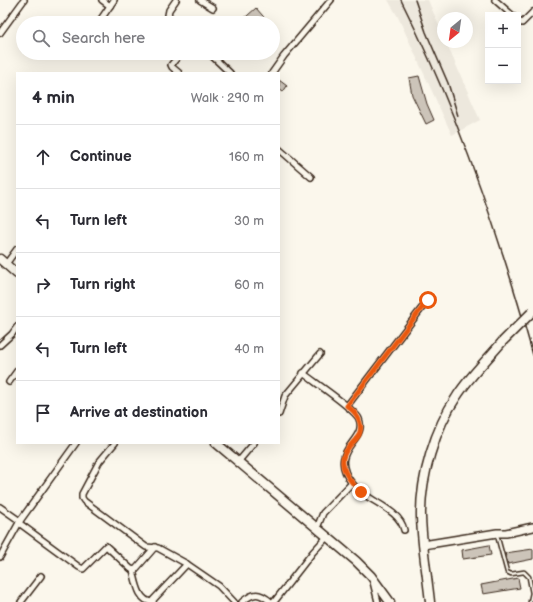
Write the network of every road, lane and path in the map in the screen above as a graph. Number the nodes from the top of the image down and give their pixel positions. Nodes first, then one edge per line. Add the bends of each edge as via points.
1 (24, 0) edge
2 (102, 0) edge
3 (114, 0) edge
4 (176, 0) edge
5 (200, 0) edge
6 (328, 0) edge
7 (331, 0) edge
8 (495, 0) edge
9 (110, 6) junction
10 (213, 8) dead end
11 (509, 12) edge
12 (532, 13) edge
13 (102, 16) edge
14 (168, 16) edge
15 (521, 22) edge
16 (0, 32) edge
17 (300, 37) junction
18 (175, 60) edge
19 (216, 60) edge
20 (178, 72) edge
21 (229, 72) edge
22 (273, 72) edge
23 (280, 150) edge
24 (311, 177) dead end
25 (16, 250) edge
26 (3, 261) edge
27 (16, 273) edge
28 (428, 300) dead end
29 (533, 311) edge
30 (16, 328) edge
31 (0, 345) edge
32 (320, 354) dead end
33 (16, 373) edge
34 (303, 373) junction
35 (10, 382) dead end
36 (347, 406) junction
37 (280, 411) edge
38 (75, 444) edge
39 (114, 444) edge
40 (217, 444) edge
41 (253, 444) edge
42 (238, 462) junction
43 (352, 483) junction
44 (0, 507) edge
45 (19, 522) junction
46 (533, 527) edge
47 (317, 528) junction
48 (404, 530) dead end
49 (497, 533) junction
50 (327, 537) junction
51 (423, 545) junction
52 (155, 547) junction
53 (0, 557) edge
54 (187, 564) junction
55 (133, 570) junction
56 (41, 576) dead end
57 (371, 576) junction
58 (428, 600) edge
59 (21, 602) edge
60 (153, 602) edge
61 (234, 602) edge
62 (242, 602) edge
63 (270, 602) edge
64 (274, 602) edge
65 (378, 602) edge
66 (390, 602) edge
67 (530, 602) edge

1 - 16 street
2 - 9 street
3 - 9 street
4 - 14 street
5 - 10 street
6 - 17 street
7 - 17 street
8 - 11 street
9 - 13 street
12 - 15 street
17 - 22 street
18 - 20 street via 172,66
19 - 21 street
23 - 24 street
25 - 26 street
26 - 27 main road
28 - 36 street
29 - 51 main road, bridge via 475,373 447,411 439,429 424,484 421,516
30 - 31 street
32 - 34 street
33 - 35 street
34 - 36 street
34 - 37 street via 285,396
36 - 43 street via 360,419 359,434 343,457 346,474
38 - 45 street
39 - 52 street via 99,462 82,498 146,547
40 - 42 main road
41 - 42 street
42 - 47 main road
43 - 47 street via 323,513
43 - 48 street via 361,492 392,512 402,522
44 - 45 street
45 - 53 street
45 - 55 street via 81,568 106,546
46 - 49 street
47 - 50 main road
49 - 51 street
49 - 67 lane via 506,572 524,572 529,577 532,593
50 - 57 main road
50 - 64 street
51 - 58 main road
52 - 54 street
52 - 55 street
54 - 60 street
54 - 61 street via 219,586
55 - 60 street via 141,596
56 - 59 street
57 - 65 street
57 - 66 main road
62 - 63 street via 258,594

